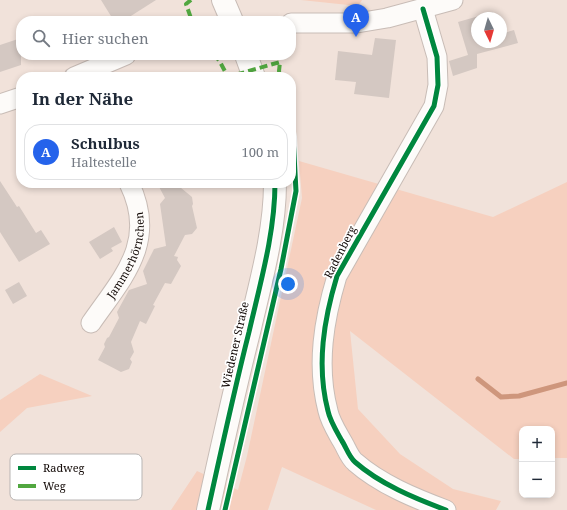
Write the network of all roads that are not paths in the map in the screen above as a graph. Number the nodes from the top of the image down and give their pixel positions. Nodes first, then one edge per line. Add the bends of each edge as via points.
1 (223, 0) edge
2 (453, 0) edge
3 (423, 9) junction
4 (230, 16) edge
5 (296, 23) edge
6 (114, 60) edge
7 (248, 60) edge
8 (86, 72) edge
9 (252, 72) edge
10 (16, 99) edge
11 (0, 104) edge
12 (131, 188) edge
13 (275, 188) edge
14 (91, 323) dead end
15 (208, 510) edge
16 (446, 510) edge

1 - 4 main road
2 - 3 street
3 - 5 street via 357,23
3 - 16 street, Radenberg via 437,57 438,85 434,106 337,276 328,304 322,360 328,412 353,460 374,477
6 - 8 street
7 - 9 main road
10 - 11 street
12 - 14 street, Jammerhörnchen via 140,219 136,252 130,267
13 - 15 main road, Wiedener Straße via 272,224 261,280

